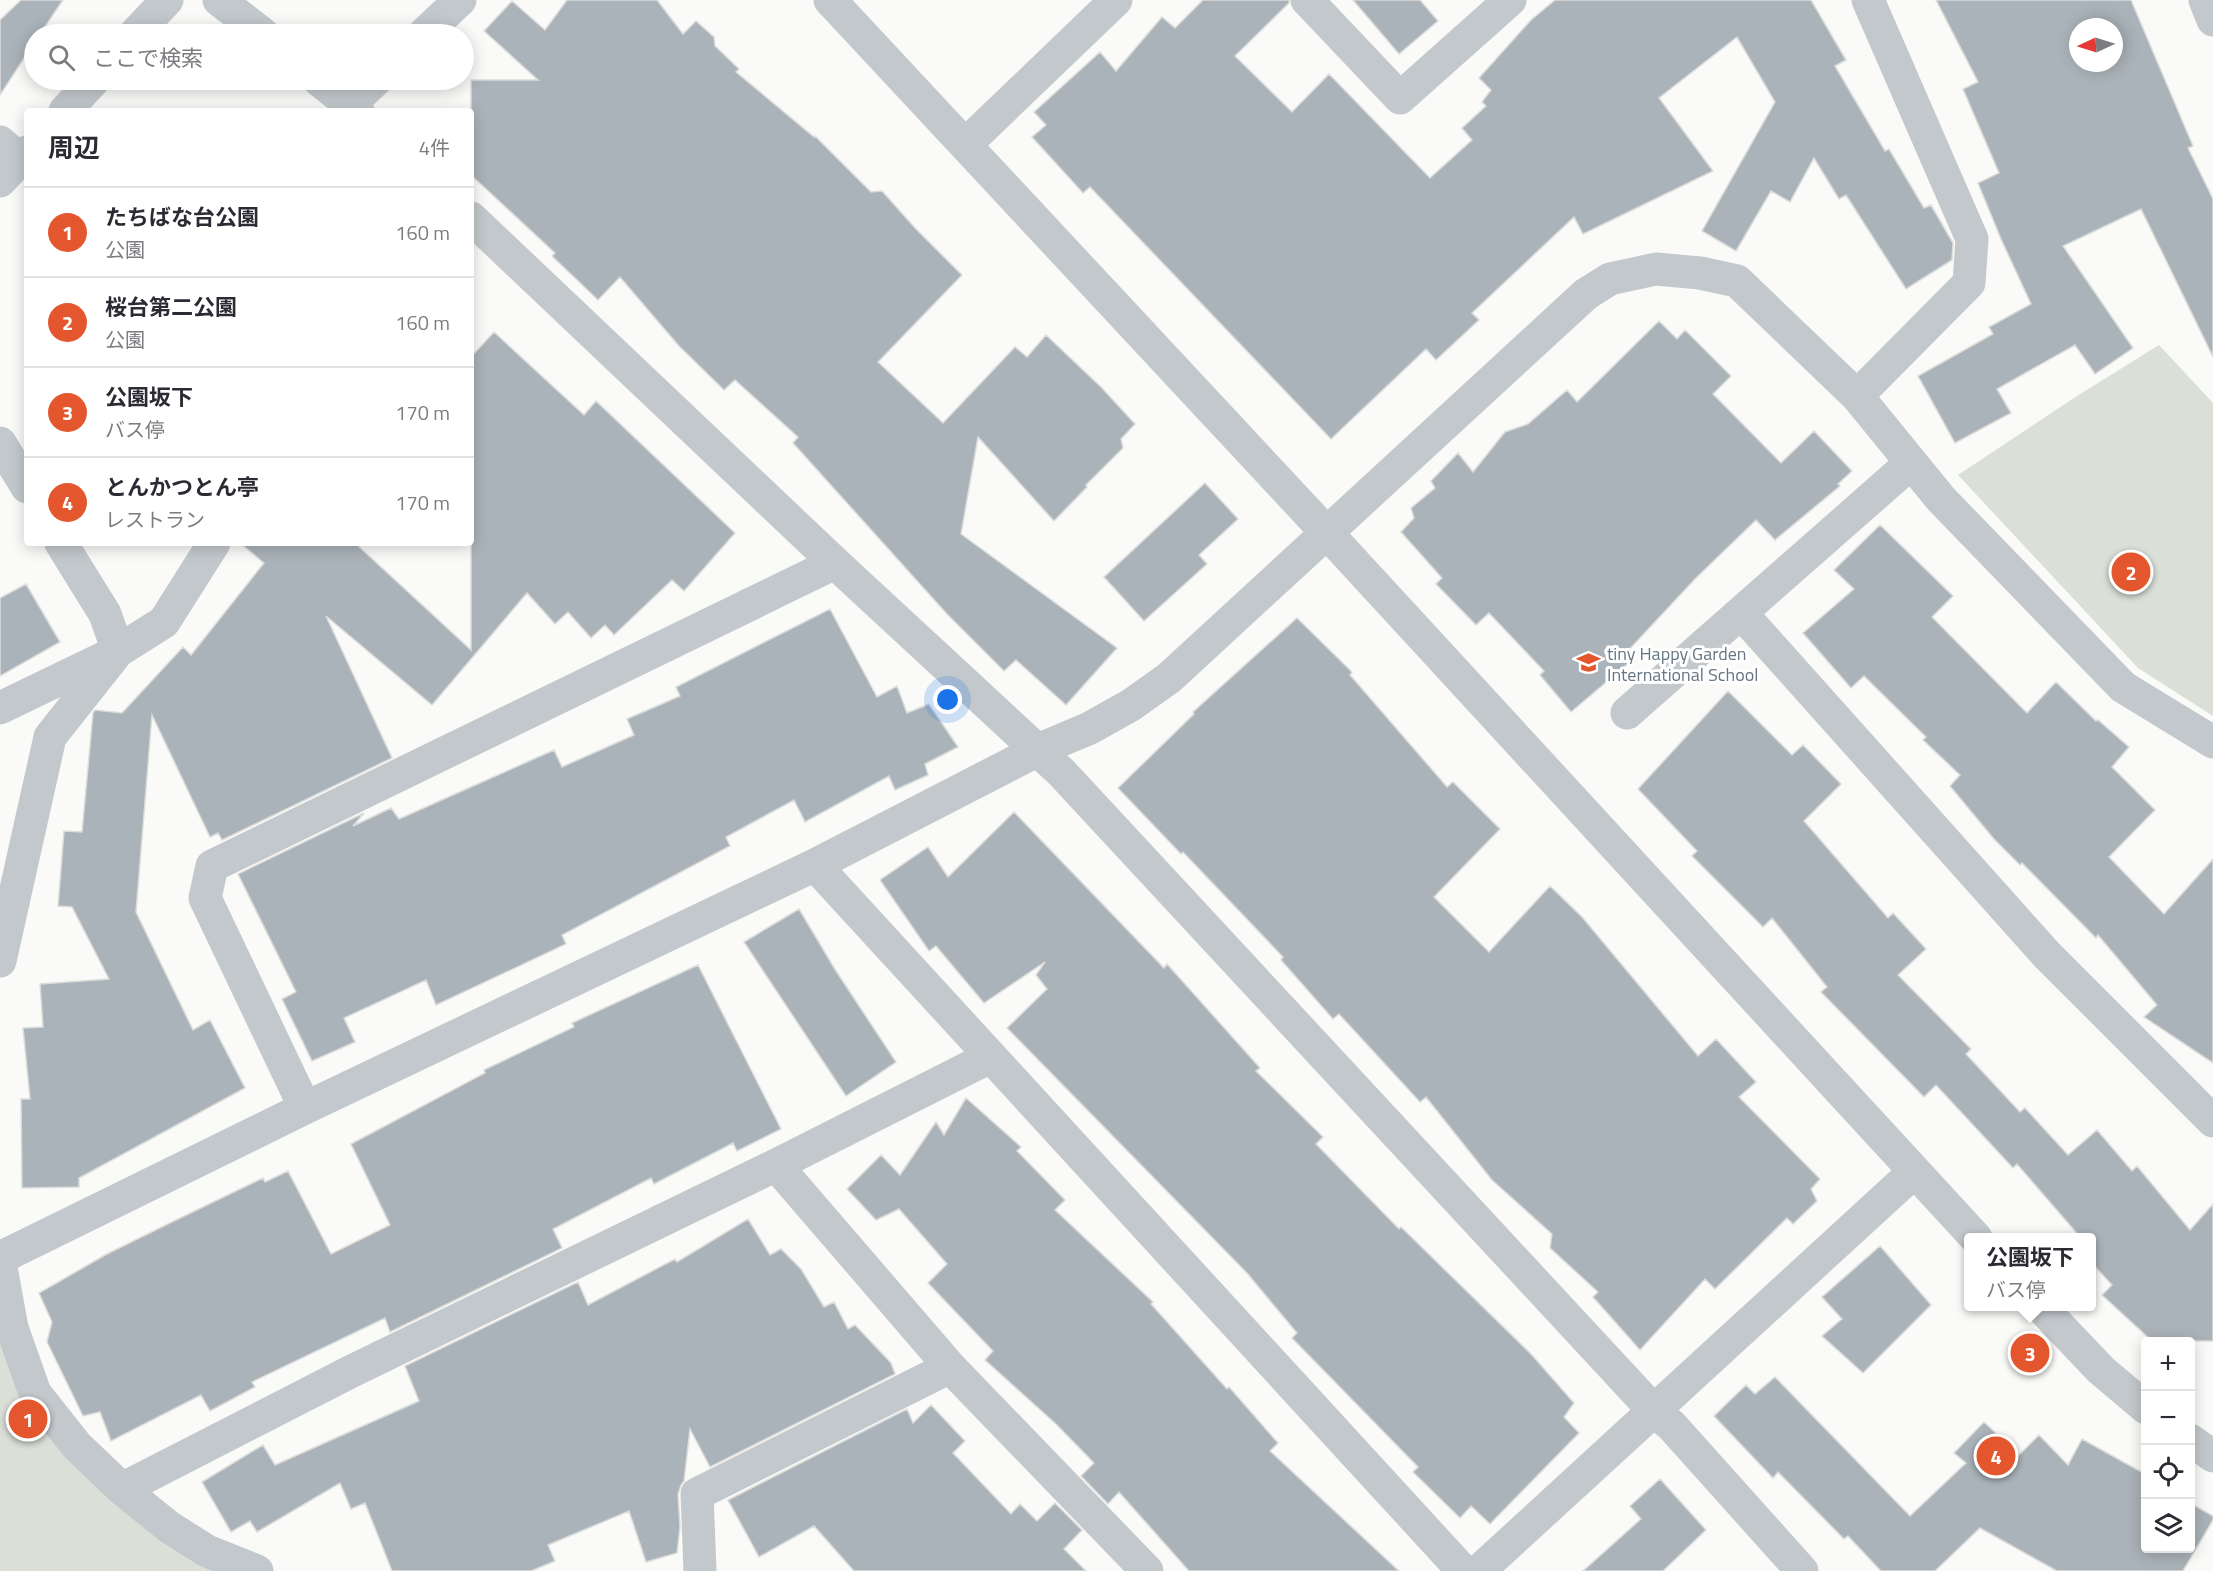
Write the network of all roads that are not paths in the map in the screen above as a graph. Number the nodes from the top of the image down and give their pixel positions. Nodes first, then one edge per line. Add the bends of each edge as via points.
1 (167, 0) edge
2 (219, 0) edge
3 (460, 0) edge
4 (830, 0) edge
5 (1116, 0) edge
6 (1307, 0) edge
7 (1510, 0) edge
8 (1868, 0) edge
9 (2205, 0) edge
10 (2213, 20) edge
11 (144, 24) edge
12 (250, 24) edge
13 (435, 24) edge
14 (85, 90) edge
15 (331, 90) edge
16 (368, 90) edge
17 (68, 108) edge
18 (352, 108) edge
19 (354, 108) edge
20 (966, 144) junction
21 (474, 221) edge
22 (1857, 396) junction
23 (0, 443) edge
24 (1911, 463) junction
25 (24, 482) edge
26 (1327, 533) junction
27 (63, 546) edge
28 (212, 546) edge
29 (835, 563) junction
30 (1742, 614) junction
31 (118, 651) junction
32 (0, 708) edge
33 (1627, 713) dead end
34 (2213, 742) edge
35 (1038, 750) junction
36 (815, 865) junction
37 (0, 961) edge
38 (990, 1057) junction
39 (305, 1108) junction
40 (2213, 1121) edge
41 (776, 1165) junction
42 (1914, 1172) junction
43 (1971, 1233) edge
44 (0, 1260) edge
45 (2045, 1311) edge
46 (950, 1367) junction
47 (2141, 1404) edge
48 (1655, 1412) junction
49 (2195, 1443) edge
50 (2213, 1456) edge
51 (122, 1490) junction
52 (257, 1571) edge
53 (700, 1571) edge
54 (1147, 1571) edge
55 (1464, 1571) edge
56 (1479, 1571) edge
57 (1802, 1571) edge

1 - 11 street
2 - 12 street
3 - 13 street
4 - 20 street
5 - 20 street
6 - 7 street via 1400,98
8 - 22 street via 1972,239 1969,283
9 - 10 street
14 - 17 street
15 - 18 street
16 - 19 street
20 - 26 street
21 - 29 street
22 - 24 street
22 - 26 street via 1737,280 1656,269 1610,279 1586,294
23 - 25 street
24 - 30 street
24 - 34 street via 1941,500 2123,687
26 - 35 street via 1169,678 1090,728
26 - 42 street
27 - 31 street via 105,614
28 - 31 street via 164,622
29 - 35 street
29 - 39 street via 212,866 205,898
30 - 33 street
30 - 40 street via 2047,955
31 - 32 street
31 - 37 street via 50,736
35 - 36 street
35 - 48 street
36 - 38 street
36 - 39 street
38 - 41 street
38 - 55 street
39 - 44 street
41 - 46 street
41 - 51 street via 352,1371
42 - 43 street
42 - 48 street
44 - 51 street via 12,1328 35,1393 77,1446
45 - 47 street
46 - 53 street via 697,1494
46 - 54 street
48 - 56 street
48 - 57 street
49 - 50 street
51 - 52 street via 207,1551

